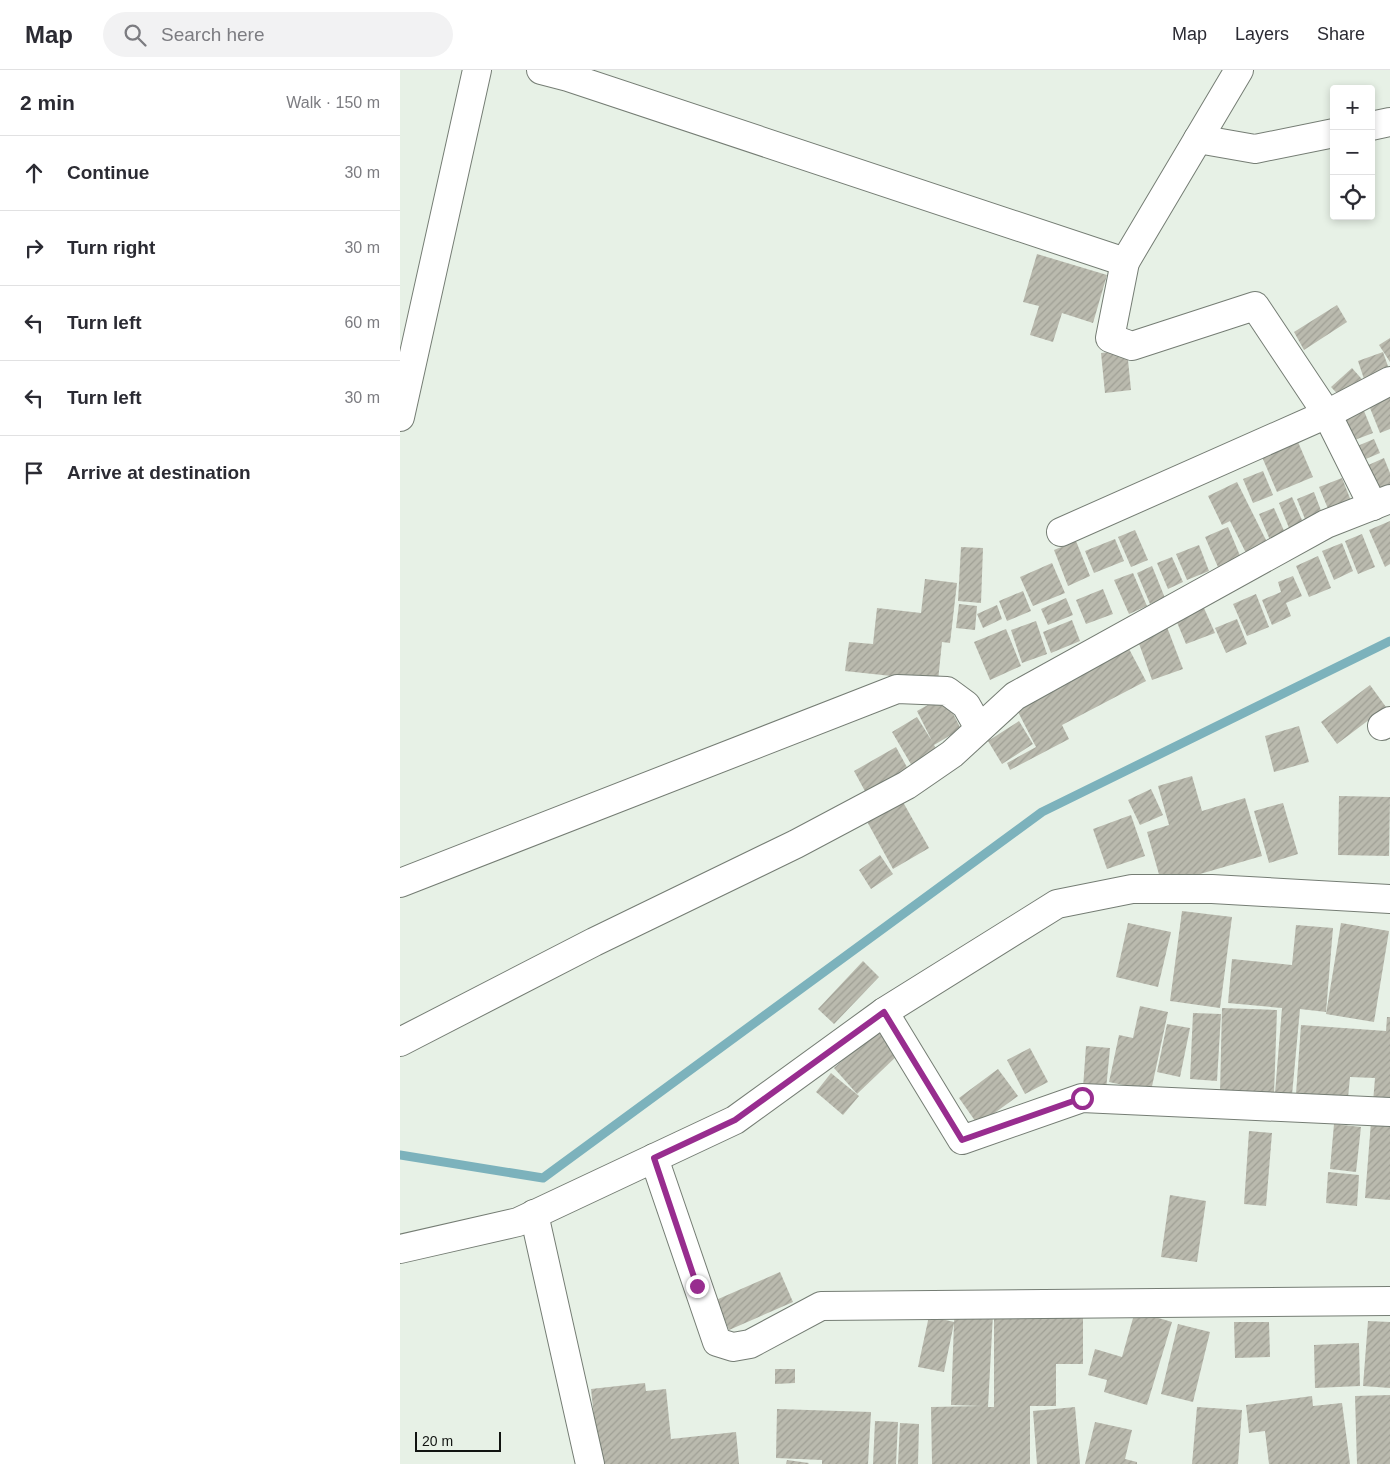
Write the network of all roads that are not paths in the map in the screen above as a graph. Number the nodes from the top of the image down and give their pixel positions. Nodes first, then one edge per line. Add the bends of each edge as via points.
1 (477, 70) edge
2 (541, 70) edge
3 (1239, 70) edge
4 (1390, 122) edge
5 (1375, 125) edge
6 (1330, 134) edge
7 (1198, 139) junction
8 (1125, 262) junction
9 (1390, 381) edge
10 (1327, 414) junction
11 (400, 417) edge
12 (1382, 502) edge
13 (1061, 532) dead end
14 (979, 728) junction
15 (400, 883) edge
16 (1390, 898) edge
17 (884, 1012) junction
18 (400, 1042) edge
19 (1390, 1112) edge
20 (654, 1158) junction
21 (534, 1214) junction
22 (400, 1248) edge
23 (1390, 1301) edge
24 (590, 1464) edge

1 - 11 street
2 - 8 street
3 - 7 street
4 - 5 street
6 - 7 street via 1255,149
7 - 8 street
8 - 10 street via 1110,338 1132,346 1255,306
9 - 10 street
10 - 12 street
10 - 13 street
12 - 14 street via 1326,524 1015,696
14 - 15 street via 966,705 947,691 897,689
14 - 18 street via 952,754 907,785
16 - 17 street via 1212,889 1132,889 1057,904
17 - 19 street via 962,1140 1082,1098
17 - 20 street via 735,1120
20 - 21 street
20 - 23 street via 717,1342 733,1347 750,1344 821,1306
21 - 22 street via 518,1222
21 - 24 street

